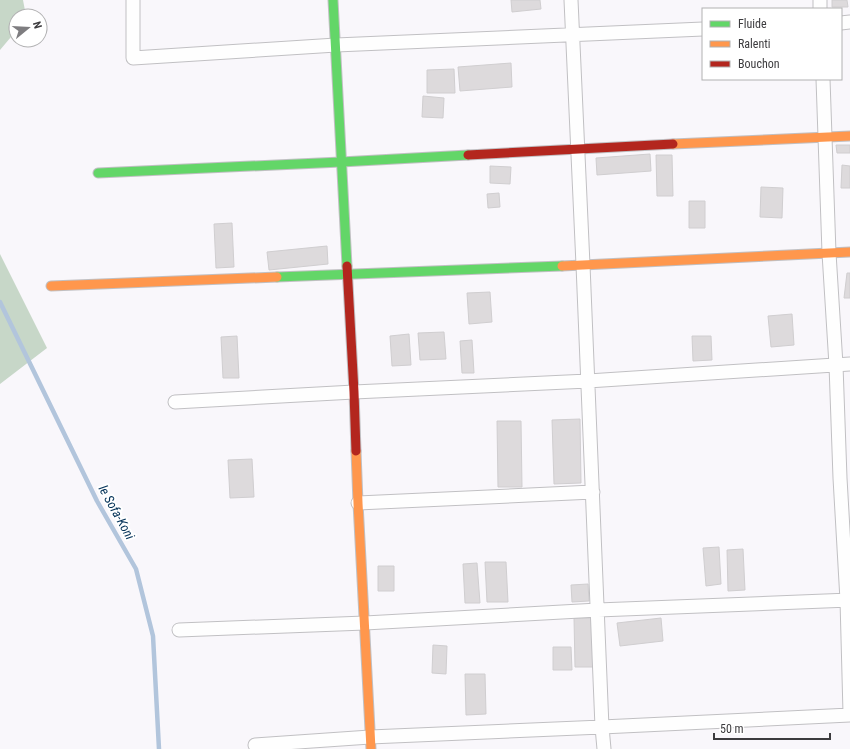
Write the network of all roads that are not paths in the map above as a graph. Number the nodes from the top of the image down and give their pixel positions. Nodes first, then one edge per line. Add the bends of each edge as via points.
1 (133, 0) edge
2 (333, 0) edge
3 (571, 0) edge
4 (702, 29) edge
5 (572, 34) junction
6 (336, 45) junction
7 (823, 80) edge
8 (850, 136) edge
9 (826, 137) junction
10 (578, 149) junction
11 (341, 162) junction
12 (98, 173) dead end
13 (850, 252) edge
14 (830, 253) junction
15 (583, 265) junction
16 (347, 274) junction
17 (51, 286) dead end
18 (850, 364) edge
19 (836, 365) junction
20 (588, 381) junction
21 (354, 392) junction
22 (175, 402) dead end
23 (845, 478) edge
24 (593, 492) junction
25 (358, 503) junction
26 (848, 600) edge
27 (598, 610) junction
28 (365, 623) junction
29 (179, 630) dead end
30 (850, 714) edge
31 (602, 727) junction
32 (371, 743) edge
33 (255, 745) dead end
34 (604, 749) edge

1 - 6 street via 133,58
2 - 6 street
3 - 5 street
4 - 5 street
5 - 6 street
5 - 10 street
6 - 11 street
7 - 9 street
8 - 9 street
9 - 10 street
9 - 14 street
10 - 11 street
10 - 15 street
11 - 12 street
11 - 16 street
13 - 14 street
14 - 15 street
14 - 19 street
15 - 16 street
15 - 20 street
16 - 17 street
16 - 21 street
18 - 19 street
19 - 20 street
19 - 23 street
20 - 21 street
20 - 24 street
21 - 22 street
21 - 25 street
23 - 26 street
24 - 25 street
24 - 27 street
25 - 28 street
26 - 27 street
26 - 30 street
27 - 28 street
27 - 31 street
28 - 29 street
28 - 32 street
30 - 31 street
31 - 32 street
31 - 34 street
32 - 33 street

